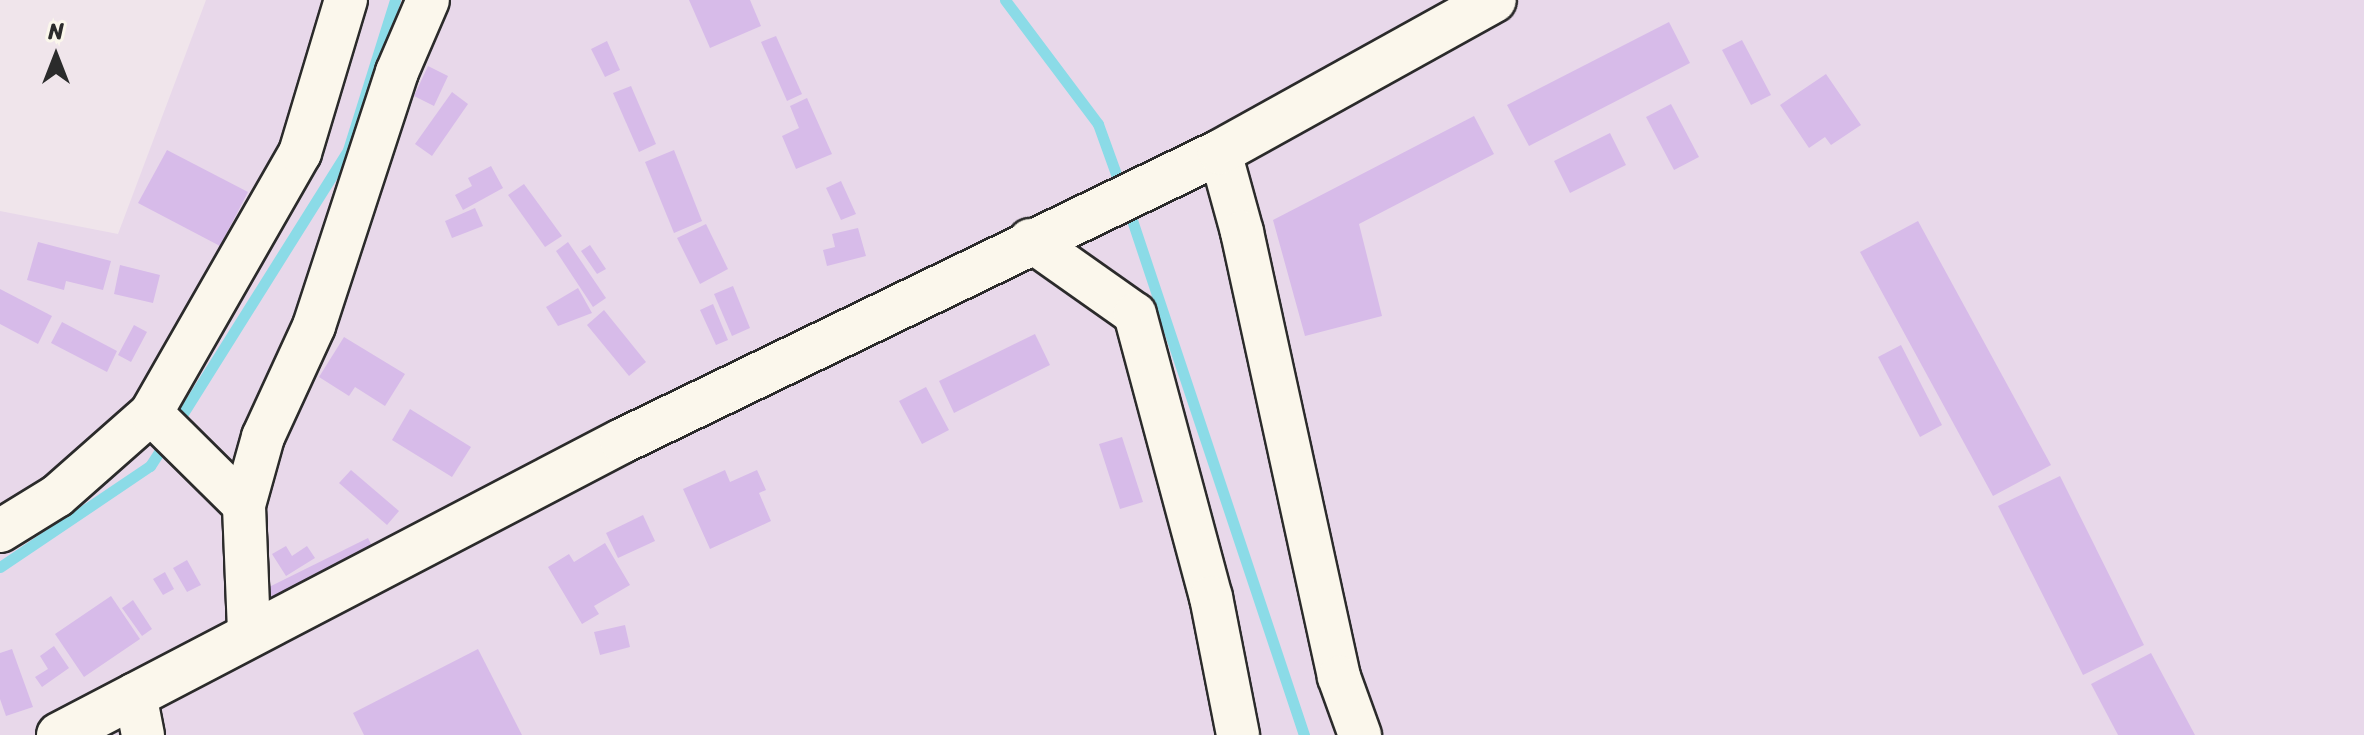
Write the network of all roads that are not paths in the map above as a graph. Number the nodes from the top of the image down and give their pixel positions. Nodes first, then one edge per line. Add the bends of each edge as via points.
1 (346, 0) edge
2 (428, 0) edge
3 (1494, 0) edge
4 (1210, 156) junction
5 (1048, 231) junction
6 (151, 413) junction
7 (244, 505) junction
8 (0, 531) edge
9 (249, 631) junction
10 (139, 714) edge
11 (59, 735) edge
12 (1238, 735) edge
13 (1360, 735) edge

1 - 6 street via 300,153
2 - 7 street via 397,72 314,326 263,437
3 - 4 main road
4 - 5 main road
4 - 13 street via 1242,232 1339,677
5 - 9 main road
5 - 12 street via 1135,314 1211,597
6 - 7 street
6 - 8 street via 57,496
7 - 9 street
9 - 10 main road
10 - 11 main road

